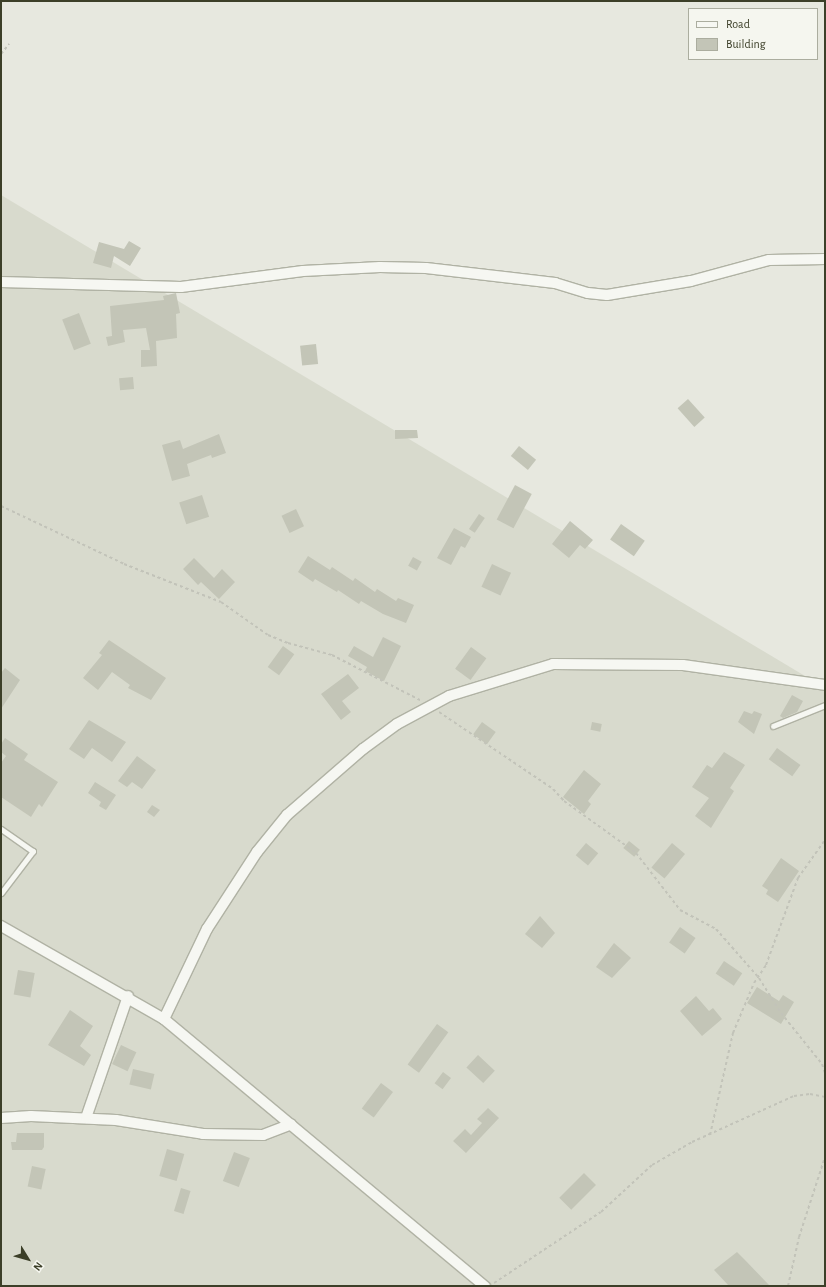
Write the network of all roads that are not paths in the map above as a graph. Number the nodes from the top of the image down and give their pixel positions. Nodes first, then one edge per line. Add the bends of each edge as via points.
1 (825, 259) edge
2 (1, 282) edge
3 (825, 685) edge
4 (825, 705) edge
5 (773, 726) dead end
6 (1, 828) edge
7 (1, 893) edge
8 (1, 926) edge
9 (128, 996) junction
10 (164, 1019) junction
11 (1, 1118) edge
12 (86, 1118) junction
13 (291, 1124) junction
14 (485, 1286) edge

1 - 2 street via 769,260 691,281 607,295 588,294 555,283 426,268 380,266 303,270 181,287
3 - 10 street via 683,665 553,664 462,691 398,724 339,767 287,815 271,834 207,929
4 - 5 lane
6 - 7 lane via 32,851
8 - 9 street
9 - 10 street
9 - 12 street
10 - 13 street
11 - 12 street
12 - 13 street via 116,1120 203,1134 263,1135
13 - 14 street

